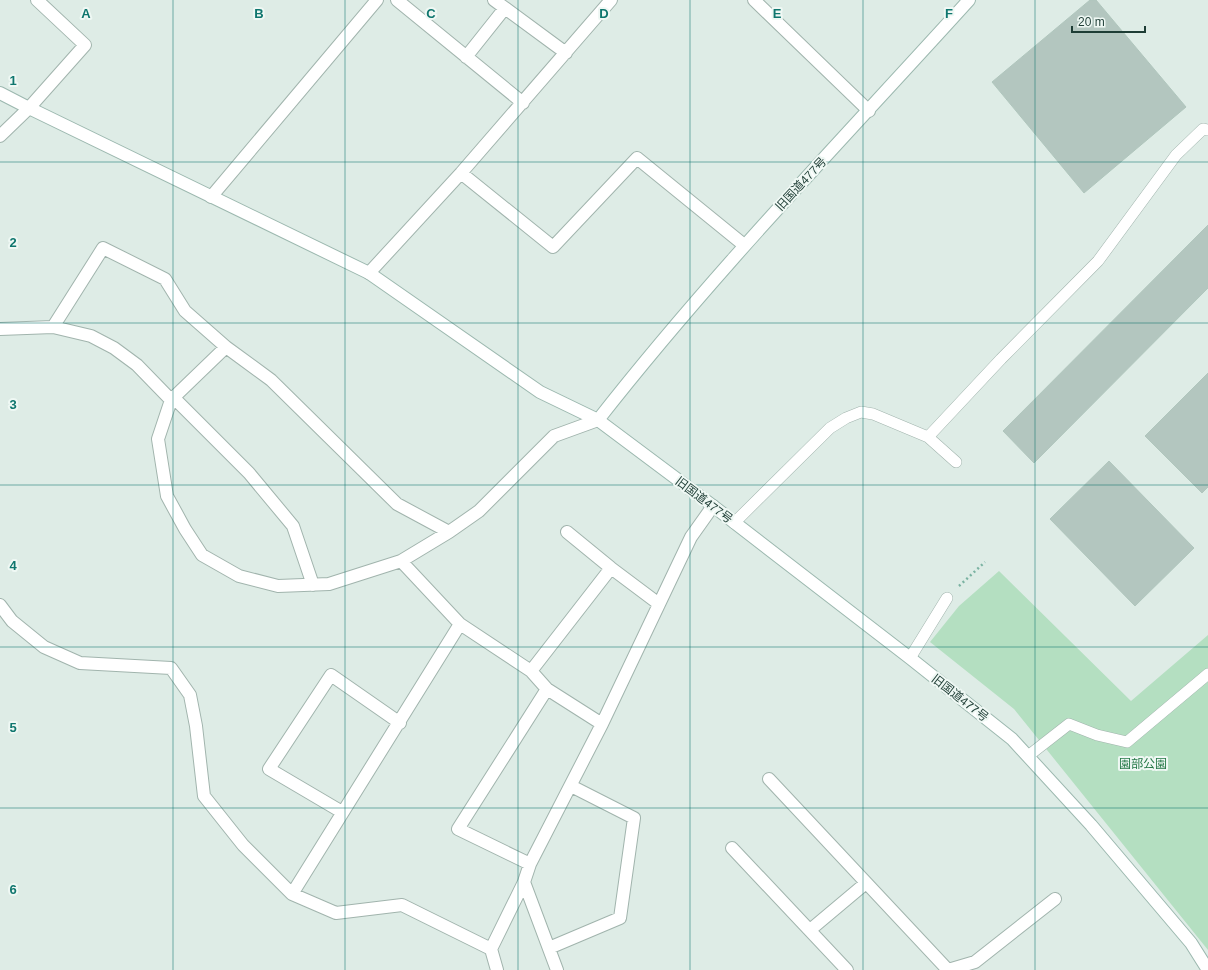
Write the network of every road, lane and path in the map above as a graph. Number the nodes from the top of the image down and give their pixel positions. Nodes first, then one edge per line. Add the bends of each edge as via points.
1 (37, 0) edge
2 (377, 0) edge
3 (397, 0) edge
4 (494, 0) edge
5 (611, 0) edge
6 (754, 0) edge
7 (970, 0) edge
8 (505, 8) junction
9 (566, 53) junction
10 (466, 57) junction
11 (0, 92) edge
12 (522, 102) junction
13 (29, 108) junction
14 (869, 110) junction
15 (1208, 130) edge
16 (0, 136) edge
17 (461, 172) junction
18 (211, 197) junction
19 (744, 246) junction
20 (369, 273) junction
21 (53, 328) junction
22 (0, 329) edge
23 (226, 347) junction
24 (172, 399) junction
25 (598, 420) junction
26 (928, 437) junction
27 (956, 462) dead end
28 (713, 506) junction
29 (734, 523) junction
30 (449, 532) junction
31 (567, 532) dead end
32 (401, 561) junction
33 (985, 562) dead end
34 (611, 568) junction
35 (313, 585) junction
36 (947, 598) joint
37 (660, 604) junction
38 (0, 605) edge
39 (460, 624) junction
40 (910, 658) junction
41 (531, 671) junction
42 (1208, 674) edge
43 (547, 690) junction
44 (400, 723) junction
45 (602, 724) junction
46 (1028, 756) junction
47 (769, 779) dead end
48 (570, 786) junction
49 (342, 812) junction
50 (732, 848) dead end
51 (530, 864) junction
52 (524, 882) junction
53 (866, 883) junction
54 (292, 894) junction
55 (1055, 899) dead end
56 (810, 930) junction
57 (549, 948) junction
58 (491, 949) junction
59 (497, 970) edge
60 (557, 970) edge
61 (847, 970) edge
62 (948, 970) edge
63 (1208, 970) edge

1 - 13 street via 85,45
2 - 18 street
3 - 10 street
4 - 8 street
5 - 9 street
6 - 14 street
7 - 14 street, 旧国道477号
8 - 9 street
8 - 10 street
9 - 12 street
10 - 12 street
11 - 13 street
12 - 17 street
13 - 16 street
13 - 18 street
14 - 19 street, 旧国道477号
15 - 26 lane via 1203,129 1176,155 1098,262
17 - 19 street via 553,247 638,158
17 - 20 street
18 - 20 street
19 - 25 street, 旧国道477号 via 637,370
20 - 25 street via 540,392
21 - 22 street
21 - 23 street via 103,248 165,279 185,311
21 - 24 street via 91,336 114,348
23 - 24 street
23 - 30 street via 271,380 397,504
24 - 35 street via 249,473 293,526
24 - 35 street via 158,439 168,496 202,555 239,576 278,586
25 - 28 street, 旧国道477号
25 - 30 street via 554,436 479,512
26 - 27 lane
26 - 29 lane via 873,414 861,412 846,418 830,428
28 - 29 street, 旧国道477号
28 - 37 street via 691,537
29 - 40 street, 旧国道477号
30 - 32 street
31 - 34 street
32 - 35 street via 329,584
32 - 39 street
33 - 36 path
34 - 37 street
34 - 41 street
36 - 40 lane
37 - 45 street
38 - 54 street via 12,621 44,647 80,663 171,668 190,695 204,796 243,845
39 - 41 street
39 - 44 street
40 - 46 street, 旧国道477号 via 1012,739
41 - 43 street
42 - 46 lane via 1127,742 1097,735 1069,724
43 - 45 street
43 - 51 street via 458,829
44 - 49 street
44 - 49 street via 331,675 269,769
45 - 48 street
46 - 63 street, 旧国道477号 via 1091,825 1191,943
47 - 53 street
48 - 51 street
48 - 57 street via 634,818 620,918
49 - 54 street
50 - 56 street
51 - 52 street
52 - 57 street
52 - 58 street
53 - 56 street
53 - 62 street
54 - 58 street via 336,913 402,905
55 - 62 street via 975,962
56 - 61 street
57 - 60 street
58 - 59 street

